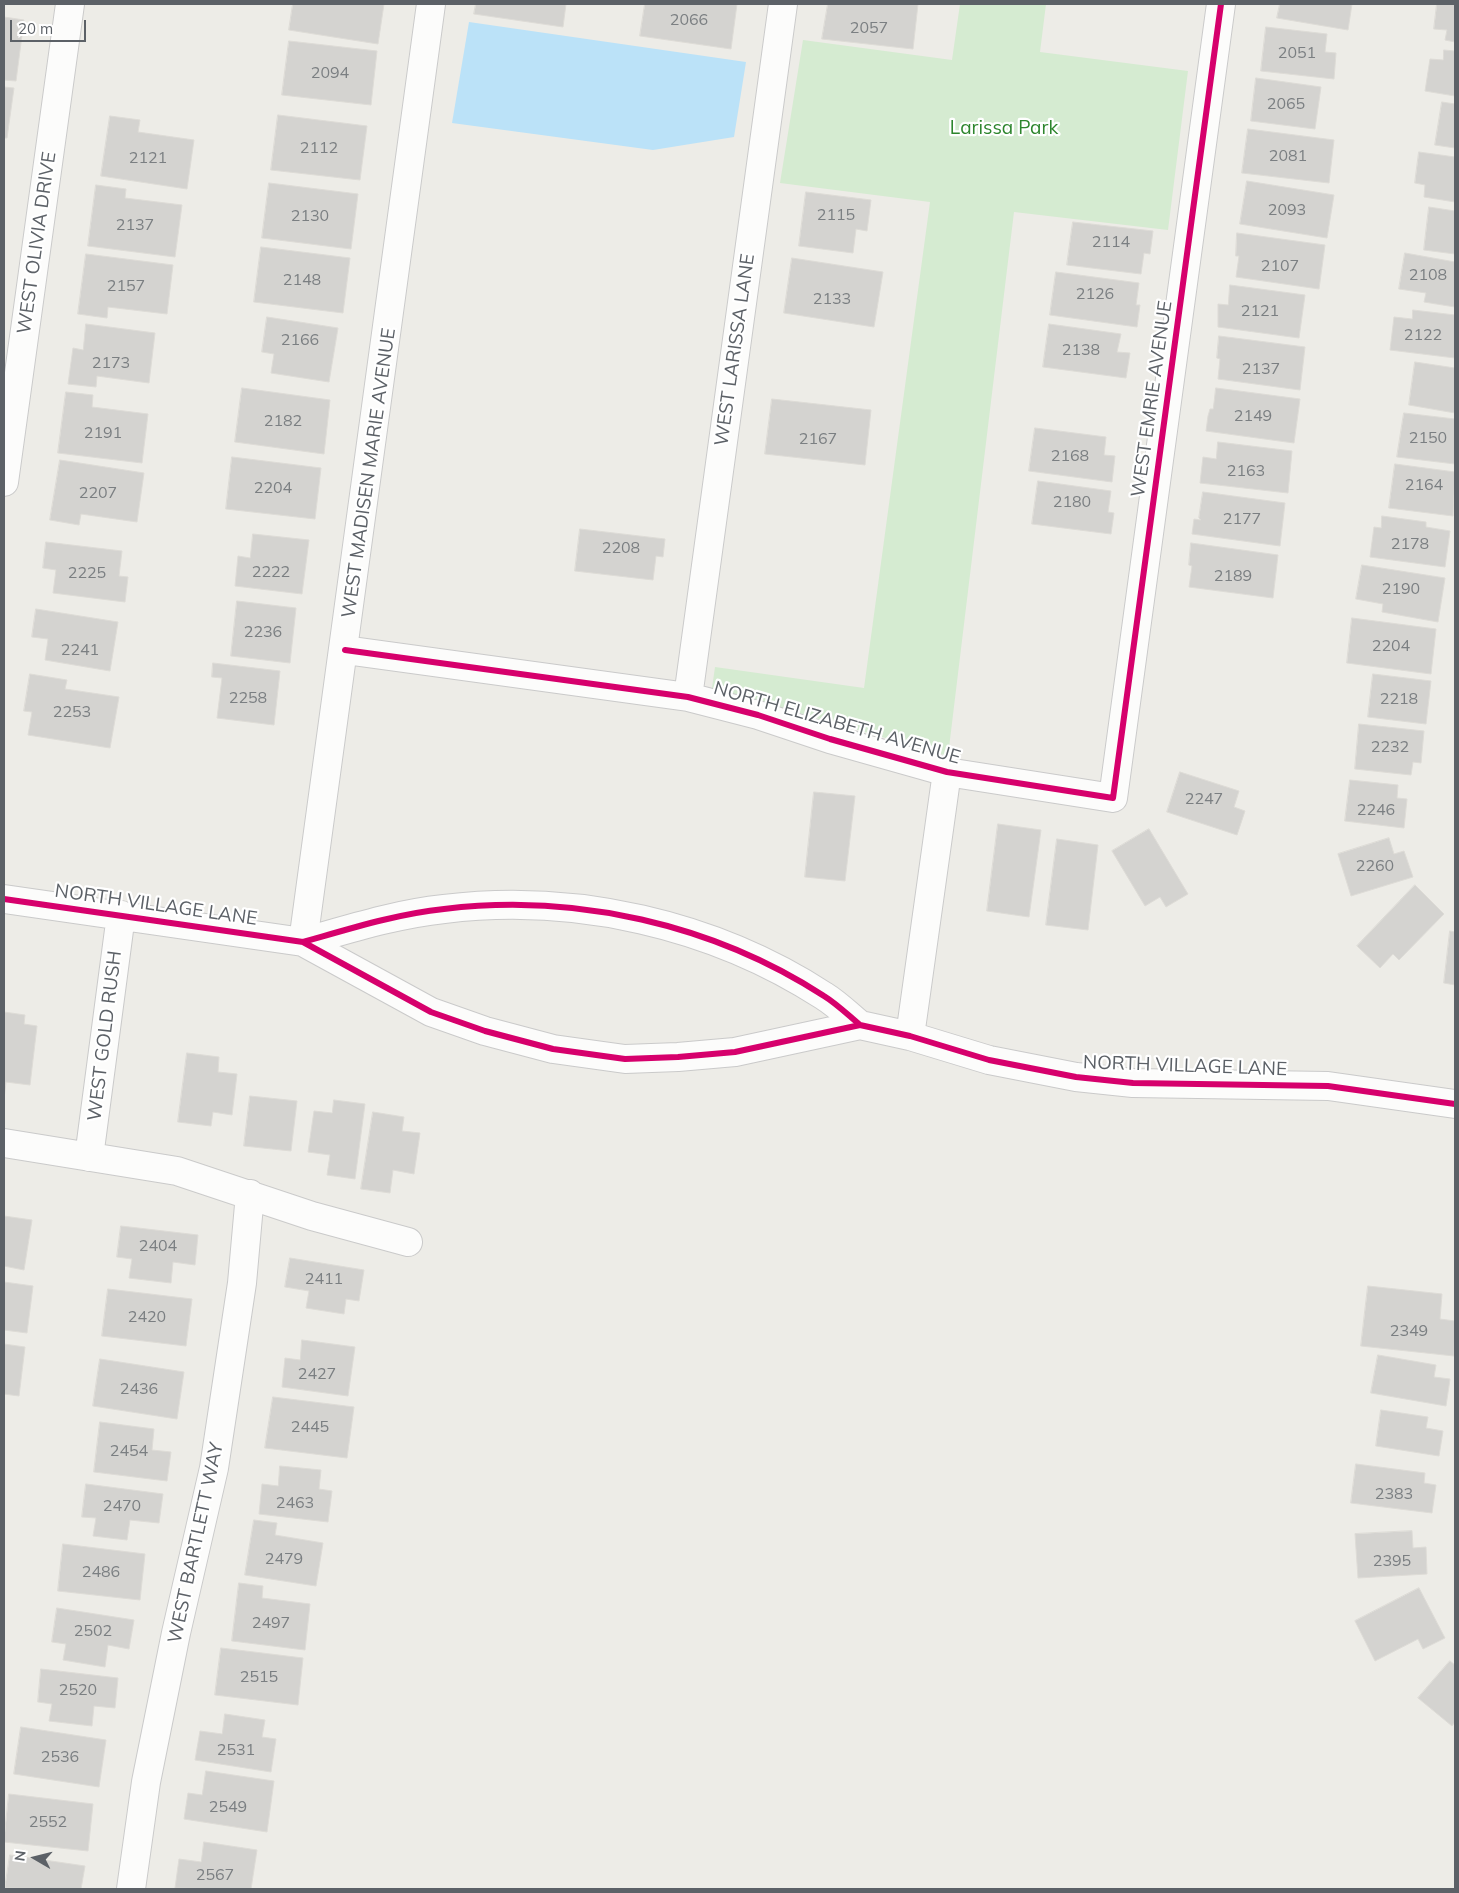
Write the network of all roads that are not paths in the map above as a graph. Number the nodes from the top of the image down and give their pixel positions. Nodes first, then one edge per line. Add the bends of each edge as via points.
1 (70, 4) edge
2 (431, 4) edge
3 (783, 4) edge
4 (1221, 4) edge
5 (4, 482) edge
6 (345, 650) junction
7 (688, 697) junction
8 (947, 772) junction
9 (1113, 798) joint
10 (4, 899) edge
11 (121, 915) junction
12 (303, 942) junction
13 (860, 1025) junction
14 (910, 1036) junction
15 (1455, 1104) edge
16 (4, 1143) edge
17 (89, 1157) junction
18 (250, 1194) junction
19 (408, 1242) dead end
20 (131, 1889) edge

1 - 5 street, WEST OLIVIA DRIVE
2 - 6 street, WEST MADISEN MARIE AVENUE
3 - 7 street, WEST LARISSA LANE
4 - 9 street, WEST EMRIE AVENUE
6 - 7 street, NORTH ELIZABETH AVENUE
6 - 12 street, WEST MADISEN MARIE AVENUE
7 - 8 street, NORTH ELIZABETH AVENUE
8 - 9 street, NORTH ELIZABETH AVENUE
8 - 14 street
10 - 11 street, NORTH VILLAGE LANE
11 - 12 street, NORTH VILLAGE LANE
11 - 17 street, WEST GOLD RUSH
12 - 13 street, NORTH VILLAGE LANE via 431,1012 484,1031 553,1049 625,1059 678,1057 735,1052
12 - 13 street, NORTH VILLAGE LANE via 374,922 441,909 506,905 589,910 640,919 729,946 826,997
13 - 14 street, NORTH VILLAGE LANE
14 - 15 street, NORTH VILLAGE LANE via 989,1060 1076,1077 1133,1083 1328,1086
16 - 17 street
17 - 18 street via 177,1171
18 - 19 street via 312,1216
18 - 20 street, WEST BARTLETT WAY via 242,1283 214,1468 146,1782

